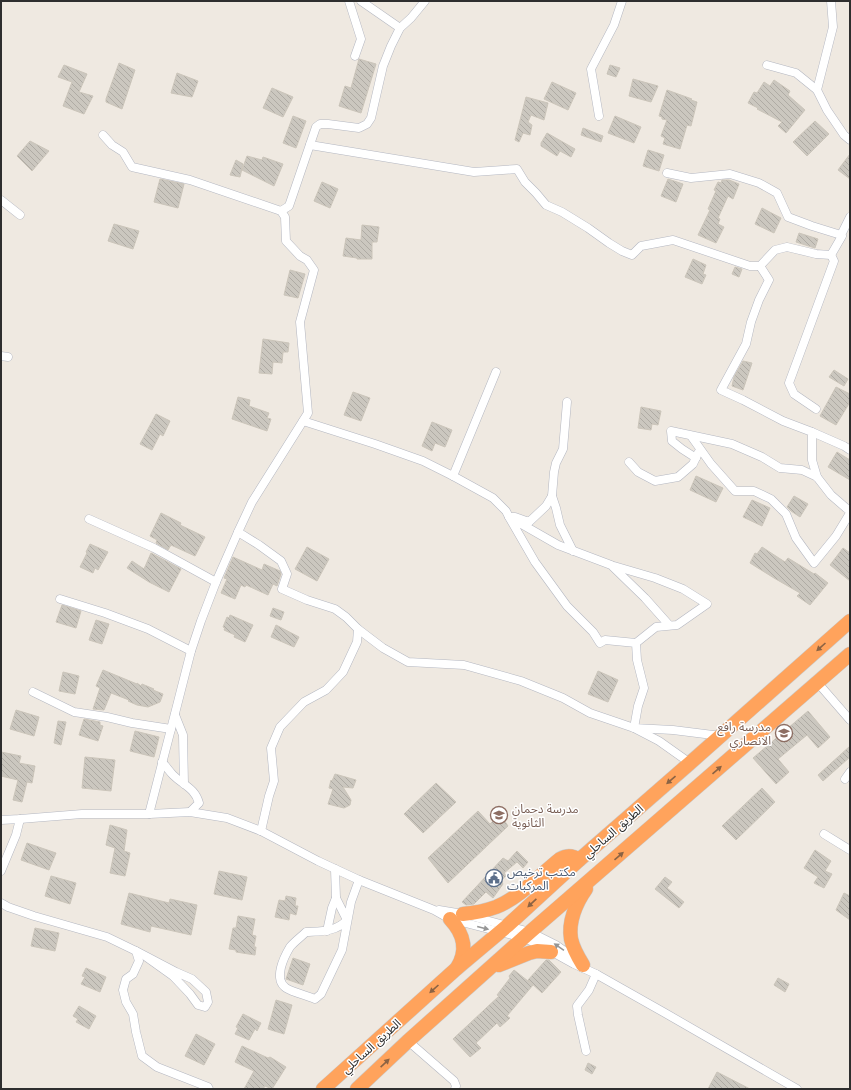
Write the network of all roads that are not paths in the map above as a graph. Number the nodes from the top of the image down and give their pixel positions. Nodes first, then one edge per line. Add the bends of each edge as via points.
1 (349, 1) edge
2 (362, 1) edge
3 (425, 1) edge
4 (622, 1) edge
5 (831, 1) edge
6 (400, 28) junction
7 (355, 56) dead end
8 (767, 65) dead end
9 (817, 90) junction
10 (599, 116) dead end
11 (103, 135) dead end
12 (850, 140) edge
13 (310, 145) junction
14 (667, 173) dead end
15 (1, 200) edge
16 (281, 211) junction
17 (20, 215) dead end
18 (850, 217) edge
19 (841, 235) junction
20 (831, 255) junction
21 (760, 266) junction
22 (496, 372) dead end
23 (566, 402) dead end
24 (816, 409) dead end
25 (303, 421) junction
26 (812, 432) junction
27 (691, 436) junction
28 (700, 449) junction
29 (850, 450) edge
30 (696, 458) junction
31 (629, 462) dead end
32 (453, 476) junction
33 (817, 477) junction
34 (552, 496) junction
35 (850, 512) edge
36 (509, 517) junction
37 (89, 519) dead end
38 (238, 532) junction
39 (573, 551) junction
40 (611, 565) junction
41 (216, 582) junction
42 (60, 599) dead end
43 (850, 621) edge
44 (669, 625) junction
45 (358, 629) junction
46 (636, 643) junction
47 (191, 652) junction
48 (850, 654) edge
49 (817, 682) junction
50 (33, 692) dead end
51 (175, 715) junction
52 (850, 720) edge
53 (634, 728) junction
54 (171, 730) junction
55 (721, 736) junction
56 (162, 762) junction
57 (690, 763) junction
58 (184, 784) junction
59 (190, 812) junction
60 (149, 814) junction
61 (1, 820) edge
62 (20, 820) junction
63 (261, 831) junction
64 (824, 834) dead end
65 (850, 850) edge
66 (579, 860) junction
67 (335, 869) junction
68 (1, 871) edge
69 (596, 876) junction
70 (359, 880) junction
71 (336, 898) junction
72 (1, 903) edge
73 (434, 910) junction
74 (456, 917) junction
75 (347, 920) junction
76 (503, 929) junction
77 (327, 931) junction
78 (527, 935) junction
79 (136, 951) junction
80 (551, 952) junction
81 (145, 956) junction
82 (491, 968) junction
83 (456, 969) junction
84 (589, 970) junction
85 (408, 1041) junction
86 (586, 1051) dead end
87 (210, 1089) edge
88 (323, 1089) edge
89 (357, 1089) edge
90 (455, 1089) edge
91 (797, 1089) edge

1 - 7 street via 362,39
2 - 6 street
3 - 6 street
4 - 10 street via 614,25 591,69
5 - 9 street via 833,27
6 - 13 street via 383,66 371,118 367,124 359,128 320,124 316,127
8 - 9 street via 796,73
9 - 12 street via 827,110
11 - 16 street via 123,152 132,167 190,180
13 - 16 street via 289,206
13 - 21 street via 474,172 517,169 546,205 632,255 641,246 673,240 750,266
14 - 19 street via 692,178 730,174 759,183 777,193 788,217
15 - 17 street
16 - 25 street via 286,217 286,241 314,270 300,322 308,413
18 - 19 street
19 - 20 street
20 - 21 street via 787,247 775,250
20 - 24 street via 834,261 789,383 794,394
21 - 26 street via 769,280 758,300 746,344 721,390 783,421
22 - 32 street
23 - 34 street via 562,449 554,472
25 - 32 street via 375,444
25 - 38 street via 252,502
26 - 29 street
26 - 33 street via 812,460
27 - 28 street
27 - 30 street via 671,431 672,441
27 - 33 street via 732,444 780,468 802,470
28 - 30 street
28 - 35 street via 735,491 754,491 771,499 786,514 796,538 814,563 836,536
30 - 31 street via 678,477 655,481 638,472
32 - 36 street via 493,498
33 - 35 street via 831,495
34 - 36 street via 546,506 529,522
34 - 39 street via 560,525
36 - 39 street
36 - 46 street via 535,562 567,606 593,632 600,643 605,640
37 - 41 street via 154,548
38 - 41 street
38 - 45 street via 281,561 287,574 282,589 335,609
39 - 40 street
40 - 44 street
40 - 44 street via 683,589 707,604 677,624
41 - 47 street
42 - 47 street via 148,629
43 -> 55 highway, الطريق الساحلي
44 - 46 street via 656,627
45 - 53 street via 383,648 408,662 464,665 521,681 563,698 590,713
45 - 63 street via 357,642 343,672 326,690 304,702 280,727 271,748 274,781
46 - 53 street via 644,688
47 - 51 street
48 - 49 highway, الطريق الساحلي
49 - 52 street
69 -> 49 highway, الطريق الساحلي
50 - 54 street via 74,712
51 - 54 street
51 - 58 street via 183,735
53 - 55 street
53 - 57 street via 659,741
54 - 56 street
55 - 57 highway, الطريق الساحلي
56 - 58 street via 173,776
56 - 60 street
57 -> 66 highway, الطريق الساحلي
58 - 59 street via 197,797 199,803
59 - 60 street
59 - 63 street via 227,818
60 - 62 street via 82,814
61 - 62 street
62 - 68 street
63 - 67 street
64 - 65 street
66 - 74 highway via 564,856 507,901 486,910
66 -> 76 highway, الطريق الساحلي
67 - 70 street
67 - 71 street
69 - 78 highway, الطريق الساحلي
69 - 84 highway via 578,901 570,931 574,948
70 - 73 street
70 - 75 street
71 - 75 street
71 - 77 street
72 - 79 street via 34,916 106,937
73 - 74 street
73 - 74 street
74 - 76 street
74 -> 76 street
74 - 83 highway via 456,925 463,939 462,955
75 - 77 street via 342,926
75 - 77 street via 342,950 321,994 316,999 285,987 280,975 282,962 291,946 306,932
76 - 78 street
76 - 83 highway, الطريق الساحلي
78 - 80 street
78 - 82 highway, الطريق الساحلي
84 -> 78 street via 556,945
79 - 81 street
79 - 87 street via 139,960 133,974 126,979 123,990 133,1014 142,1056 157,1068
80 - 82 highway via 529,953
80 - 84 street
81 - 81 street via 192,979 206,992 208,1002 205,1007 198,1005 173,976
82 - 85 highway, الطريق الساحلي
83 -> 88 highway, الطريق الساحلي
84 - 86 street via 589,990 577,1006
84 - 91 street
89 -> 85 highway, الطريق الساحلي
85 - 90 street via 454,1082

